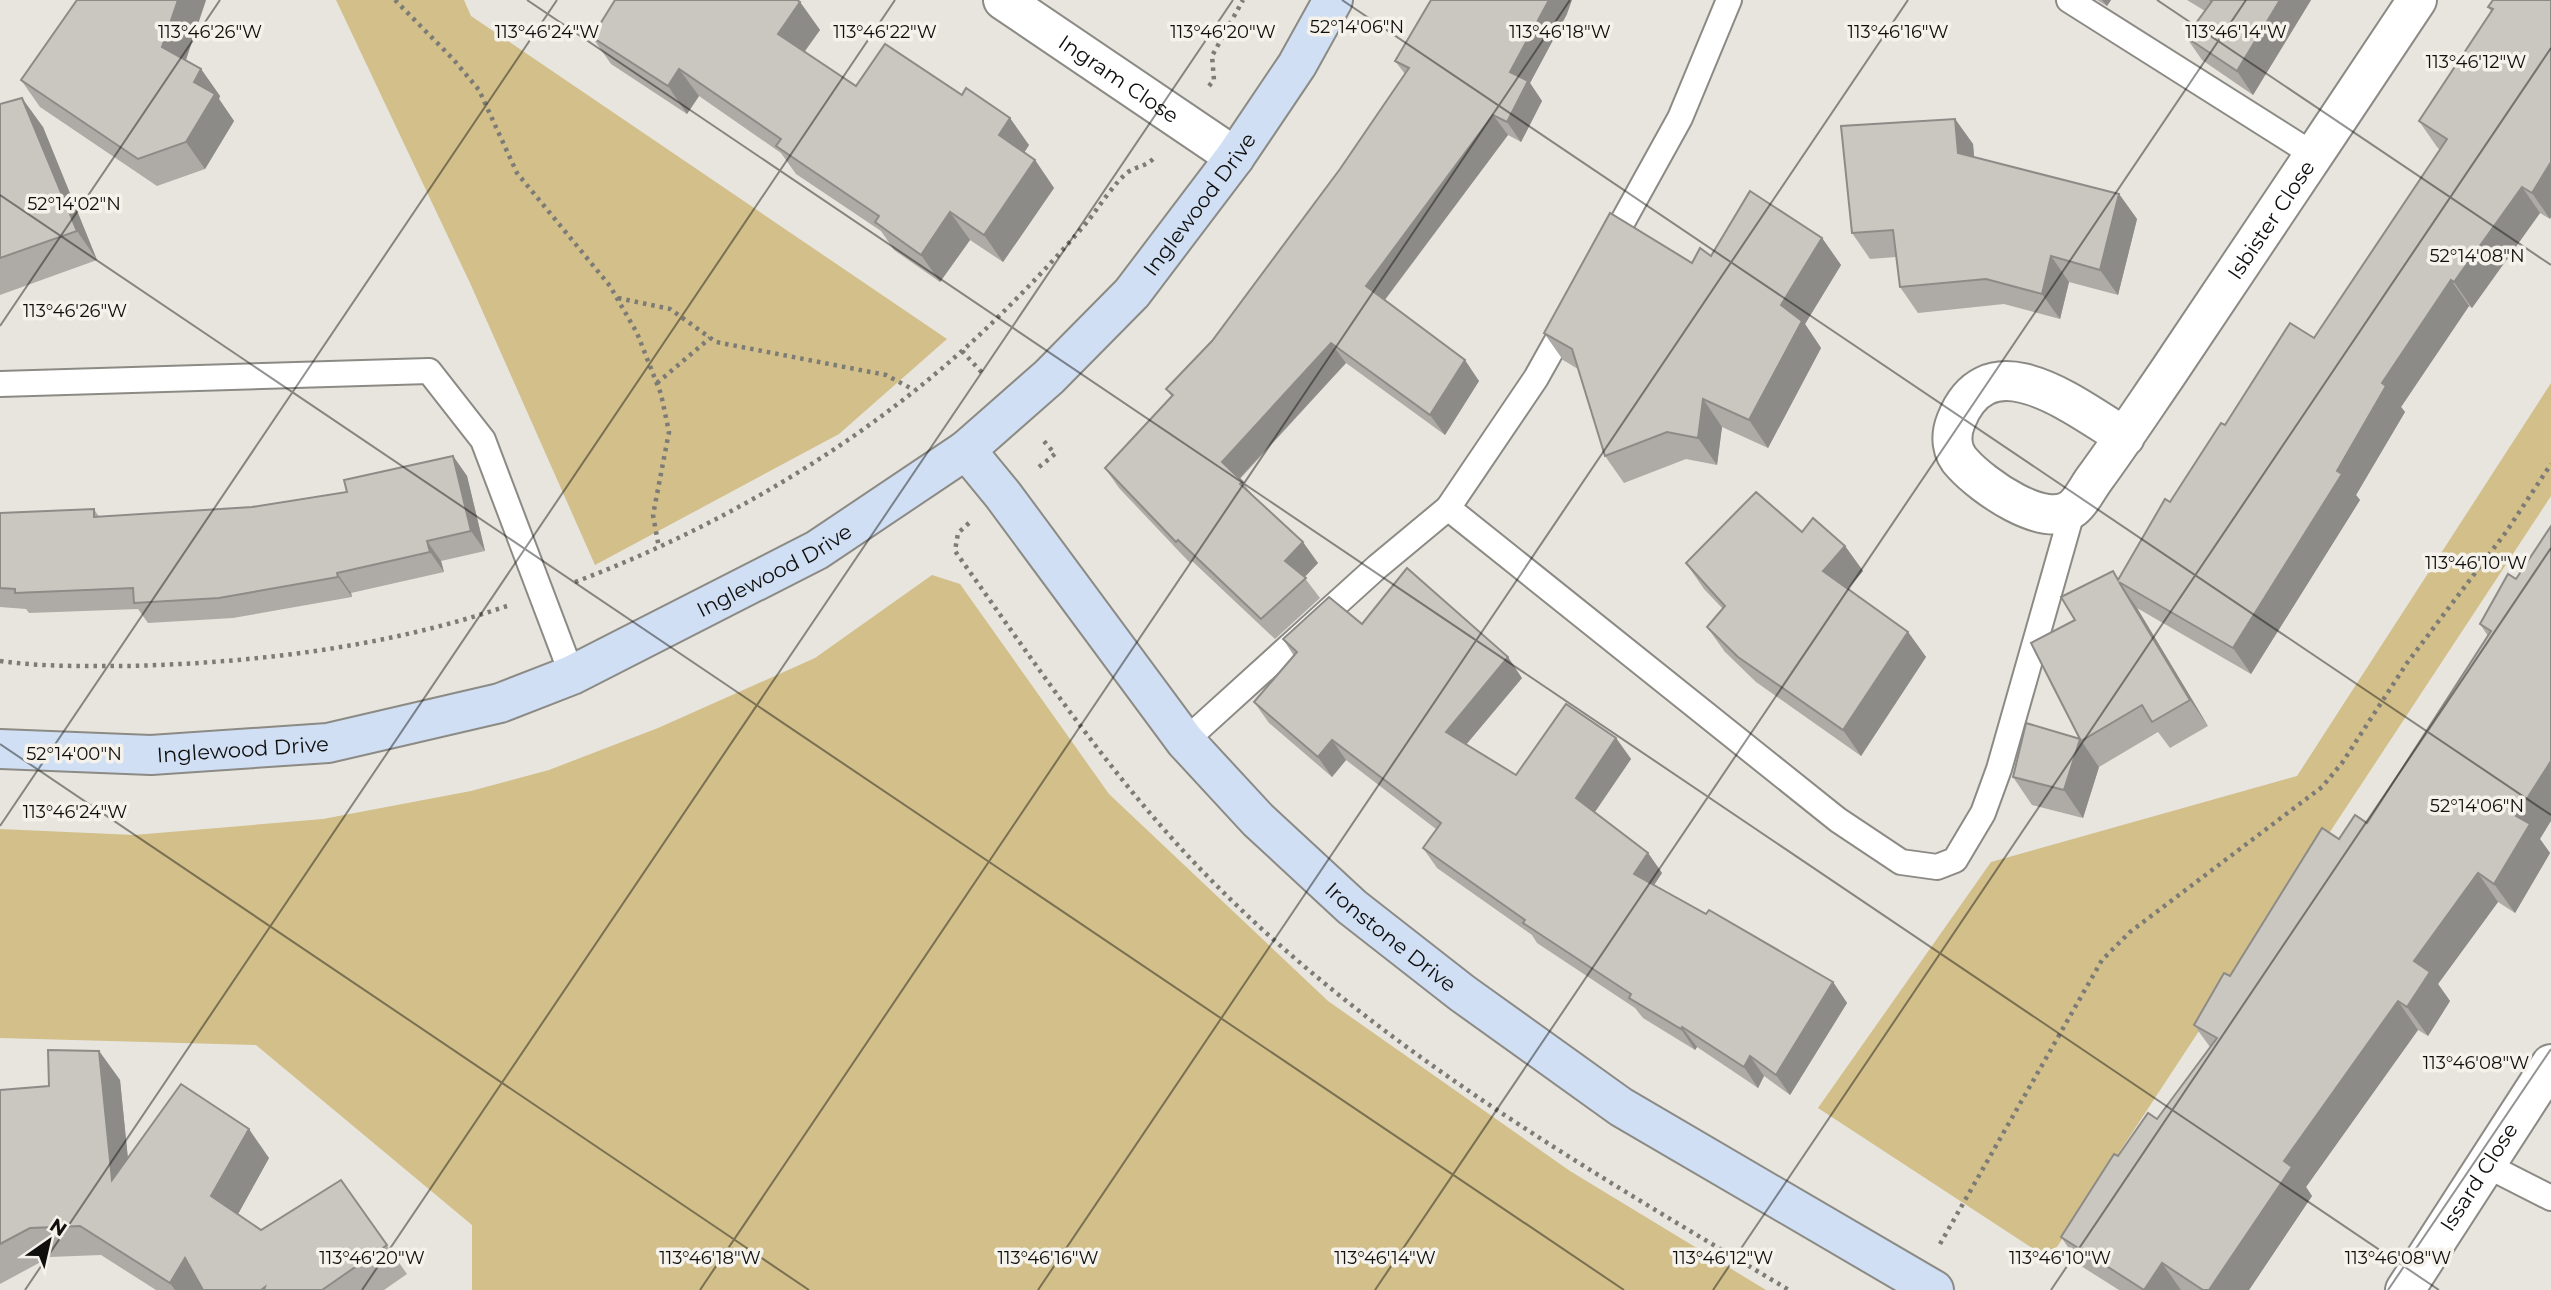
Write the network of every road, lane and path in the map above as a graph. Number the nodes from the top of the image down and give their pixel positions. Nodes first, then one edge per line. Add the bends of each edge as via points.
1 (395, 0) edge
2 (1003, 0) edge
3 (1243, 0) edge
4 (1333, 0) edge
5 (1728, 0) edge
6 (2069, 0) edge
7 (2417, 0) edge
8 (1214, 80) dead end
9 (2314, 155) junction
10 (1235, 157) junction
11 (1148, 166) dead end
12 (1595, 272) edge
13 (1582, 295) edge
14 (617, 298) junction
15 (710, 338) junction
16 (657, 383) junction
17 (0, 384) edge
18 (914, 390) junction
19 (2124, 437) junction
20 (966, 450) junction
21 (2551, 464) edge
22 (1448, 508) junction
23 (2073, 509) junction
24 (659, 548) junction
25 (541, 594) junction
26 (0, 661) edge
27 (572, 675) junction
28 (1185, 741) junction
29 (0, 749) edge
30 (2551, 1064) edge
31 (2484, 1164) junction
32 (2551, 1198) edge
33 (1940, 1243) dead end
34 (1934, 1290) edge
35 (2405, 1290) edge

1 - 14 path via 479,90 517,173
2 - 10 street, Ingram Close
3 - 8 path via 1212,56
4 - 10 street, Inglewood Drive via 1297,65
5 - 12 lane via 1680,118
6 - 9 lane
7 - 9 street, Isbister Close
9 - 19 street, Isbister Close
10 - 20 street, Inglewood Drive via 1132,293 1049,377
11 - 18 path via 1129,172 994,321
13 - 22 lane via 1536,378
14 - 15 path via 670,309
14 - 16 path
15 - 16 path
15 - 18 path via 886,375
16 - 24 path via 669,432 653,515
17 - 25 lane via 429,371 484,440
18 - 24 path via 809,464
19 - 23 street, Isbister Close
19 - 23 street via 2039,386 2020,380 2000,380 1969,398 1951,437 1957,458 1972,474 2038,514
20 - 27 street, Inglewood Drive via 817,550
20 - 28 street, Ironstone Drive
21 - 33 path via 2322,788 2130,932 2102,960
22 - 23 lane via 1838,820 1901,862 1928,867 1955,860 1983,813
22 - 28 lane
24 - 25 path
25 - 26 path via 405,634 251,659 90,666
25 - 27 lane
27 - 29 street, Inglewood Drive via 500,703 328,743 151,755
28 - 34 street, Ironstone Drive via 1258,820 1352,907 1563,1067 1620,1107
30 - 31 street, Issard Close
31 - 32 lane
31 - 35 street, Issard Close

